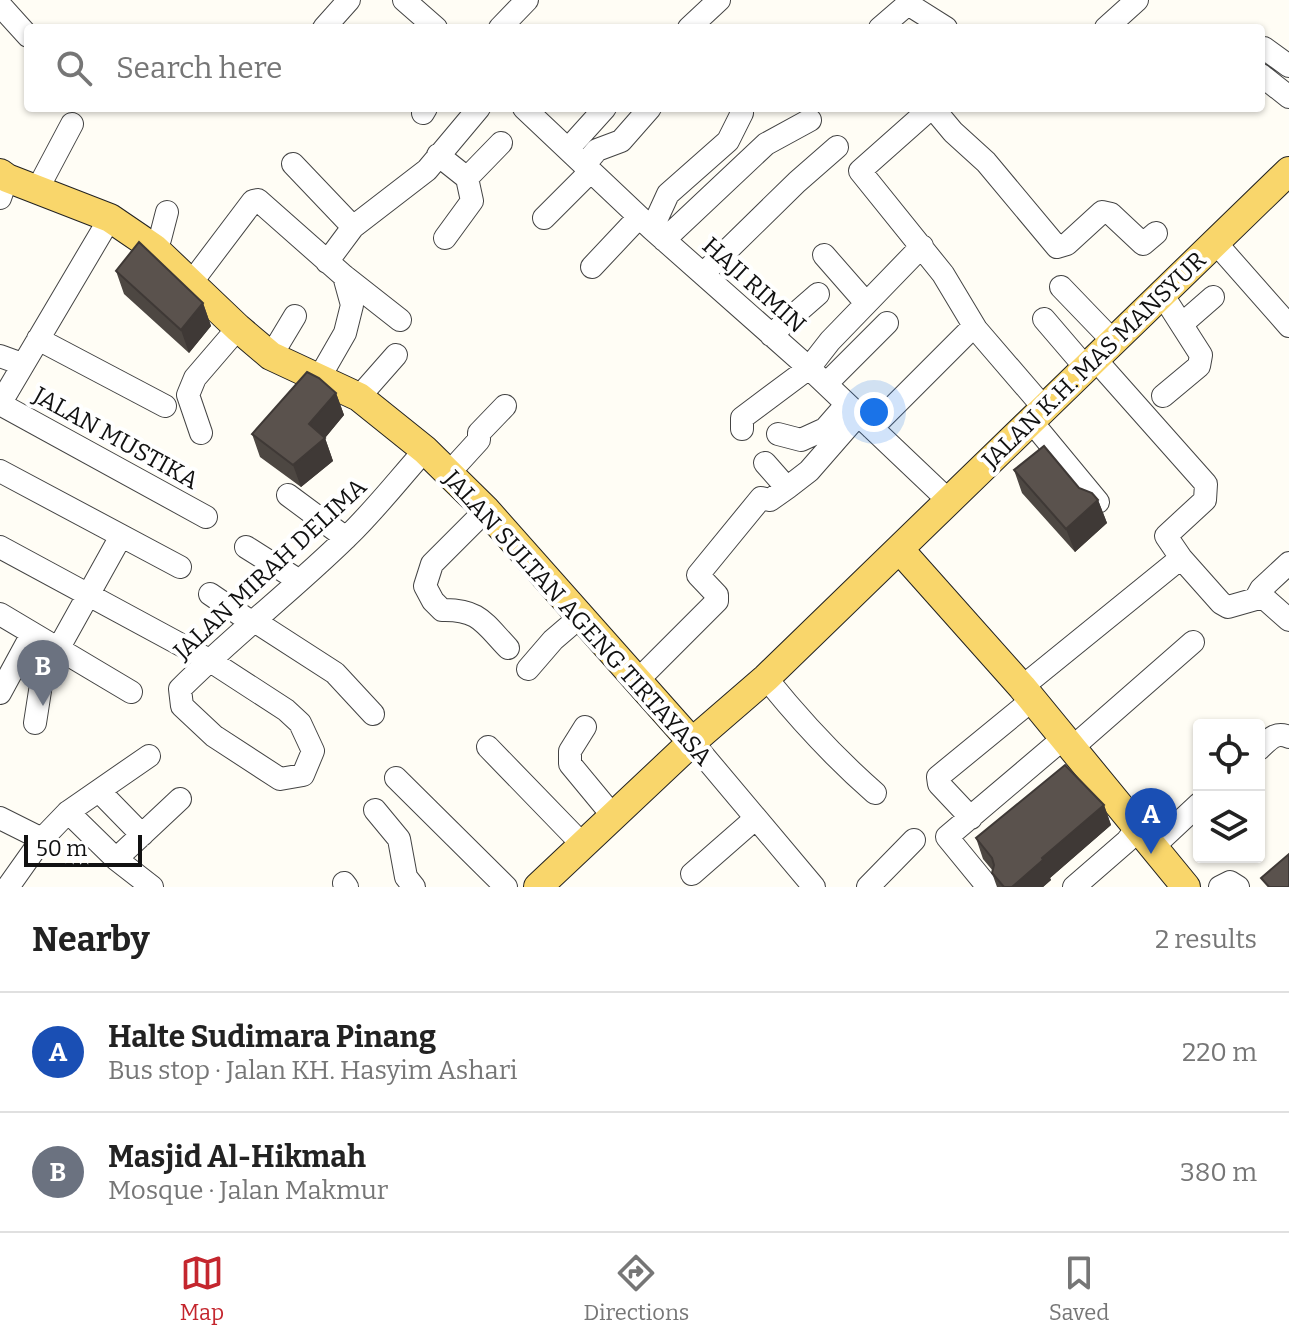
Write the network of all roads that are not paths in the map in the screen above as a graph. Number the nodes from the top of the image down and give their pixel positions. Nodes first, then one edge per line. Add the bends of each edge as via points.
1 (349, 0) edge
2 (527, 0) edge
3 (719, 0) edge
4 (1137, 0) edge
5 (904, 1) edge
6 (412, 3) edge
7 (0, 5) edge
8 (328, 24) edge
9 (432, 24) edge
10 (504, 24) edge
11 (693, 24) edge
12 (884, 24) edge
13 (940, 24) edge
14 (1110, 24) edge
15 (24, 32) edge
16 (1265, 49) edge
17 (1289, 66) edge
18 (1265, 78) edge
19 (1289, 97) edge
20 (476, 112) edge
21 (528, 112) edge
22 (603, 112) edge
23 (646, 112) edge
24 (742, 112) edge
25 (927, 112) edge
26 (936, 112) edge
27 (811, 114) edge
28 (72, 124) dead end
29 (501, 143) dead end
30 (837, 147) junction
31 (438, 155) junction
32 (581, 161) junction
33 (293, 164) dead end
34 (860, 171) junction
35 (467, 178) junction
36 (1286, 180) edge
37 (2, 183) edge
38 (37, 190) junction
39 (167, 212) dead end
40 (99, 214) junction
41 (544, 218) dead end
42 (353, 227) junction
43 (652, 229) junction
44 (1156, 233) dead end
45 (445, 238) dead end
46 (1215, 242) junction
47 (922, 246) junction
48 (154, 248) junction
49 (824, 255) dead end
50 (592, 267) dead end
51 (335, 269) junction
52 (703, 274) junction
53 (191, 283) junction
54 (1061, 287) dead end
55 (818, 294) dead end
56 (1162, 294) junction
57 (1213, 297) dead end
58 (866, 303) junction
59 (295, 316) dead end
60 (1044, 319) dead end
61 (400, 320) dead end
62 (887, 323) dead end
63 (1182, 324) junction
64 (974, 326) junction
65 (1289, 326) edge
66 (238, 328) junction
67 (771, 335) junction
68 (38, 339) junction
69 (396, 355) dead end
70 (0, 356) edge
71 (271, 356) junction
72 (1098, 356) junction
73 (22, 364) junction
74 (809, 368) junction
75 (318, 380) junction
76 (826, 384) junction
77 (1163, 396) dead end
78 (359, 397) junction
79 (0, 404) edge
80 (165, 406) dead end
81 (505, 406) dead end
82 (1038, 415) junction
83 (859, 417) junction
84 (742, 429) dead end
85 (201, 433) dead end
86 (778, 434) dead end
87 (425, 450) junction
88 (765, 463) dead end
89 (0, 471) edge
90 (448, 474) junction
91 (787, 488) junction
92 (288, 495) dead end
93 (949, 501) junction
94 (1098, 502) edge
95 (486, 510) junction
96 (206, 517) dead end
97 (121, 536) junction
98 (346, 538) junction
99 (0, 547) edge
100 (246, 547) dead end
101 (900, 550) junction
102 (1181, 558) junction
103 (1289, 563) edge
104 (180, 567) dead end
105 (298, 580) junction
106 (89, 594) junction
107 (210, 594) dead end
108 (1256, 598) junction
109 (0, 614) edge
110 (581, 616) junction
111 (1289, 620) edge
112 (255, 623) junction
113 (32, 634) junction
114 (1193, 642) dead end
115 (57, 648) junction
116 (508, 648) dead end
117 (209, 660) junction
118 (528, 669) dead end
119 (766, 678) junction
120 (638, 680) junction
121 (131, 692) dead end
122 (0, 693) edge
123 (1027, 693) junction
124 (373, 714) dead end
125 (35, 723) dead end
126 (585, 727) dead end
127 (1289, 737) edge
128 (692, 742) junction
129 (1069, 742) junction
130 (1265, 743) edge
131 (488, 747) dead end
132 (149, 756) dead end
133 (396, 778) dead end
134 (100, 792) junction
135 (875, 793) dead end
136 (180, 799) dead end
137 (1193, 808) edge
138 (375, 810) dead end
139 (68, 812) junction
140 (613, 816) junction
141 (0, 818) edge
142 (756, 818) junction
143 (971, 818) junction
144 (142, 835) junction
145 (1145, 837) junction
146 (42, 839) junction
147 (914, 840) dead end
148 (583, 845) junction
149 (116, 859) junction
150 (692, 874) dead end
151 (8, 884) edge
152 (1178, 884) edge
153 (152, 887) edge
154 (414, 887) edge
155 (506, 887) edge
156 (538, 887) edge
157 (814, 887) edge
158 (868, 887) edge
159 (988, 887) edge
160 (1074, 887) edge
161 (1220, 887) edge
162 (1238, 887) edge

1 - 8 street
2 - 10 street
3 - 11 street
4 - 14 street
5 - 12 street
5 - 13 street
6 - 9 street
7 - 15 street
16 - 17 street
18 - 19 street
20 - 31 street
21 - 32 street, HAJI RIMIN
22 - 32 street
23 - 32 street via 621,141
24 - 43 street via 728,141 668,194
25 - 34 street
26 - 44 street via 986,162 1057,247 1102,212 1143,244
27 - 30 street
27 - 43 street
28 - 38 street
29 - 35 street
30 - 34 street
30 - 52 street
31 - 35 street
31 - 42 street via 427,170
32 - 41 street
32 - 43 street, HAJI RIMIN
33 - 42 street
34 - 47 street
35 - 45 street via 472,201
36 - 46 main road, JALAN K.H. MAS MANSYUR
37 - 38 main road, JALAN SULTAN AGENG TIRTAYASA
38 - 40 main road, JALAN SULTAN AGENG TIRTAYASA
39 - 48 street
40 - 48 main road, JALAN SULTAN AGENG TIRTAYASA
40 - 68 street
42 - 51 street
43 - 50 street
43 - 52 street, HAJI RIMIN
46 - 56 main road, JALAN K.H. MAS MANSYUR
46 - 65 street
47 - 58 street
47 - 64 street
48 - 53 main road, JALAN SULTAN AGENG TIRTAYASA
49 - 58 street
51 - 53 street via 255,200
51 - 61 street
51 - 75 street via 352,305 345,333
52 - 67 street, HAJI RIMIN
53 - 66 main road, JALAN SULTAN AGENG TIRTAYASA
54 - 72 street
55 - 67 street
56 - 63 street
56 - 72 main road, JALAN K.H. MAS MANSYUR
57 - 63 street
58 - 74 street
59 - 71 street
60 - 72 street
62 - 76 street
63 - 77 street via 1201,355 1199,366
64 - 82 street
64 - 83 street
66 - 71 main road, JALAN SULTAN AGENG TIRTAYASA
66 - 85 street via 195,378 188,395
67 - 74 street, HAJI RIMIN
68 - 73 street
68 - 80 street
69 - 78 street
70 - 73 street
71 - 75 main road, JALAN SULTAN AGENG TIRTAYASA
72 - 82 main road, JALAN K.H. MAS MANSYUR
72 - 102 street via 1206,484 1205,500 1166,536
73 - 79 street
74 - 76 street, HAJI RIMIN
74 - 84 street via 742,418
75 - 78 main road, JALAN SULTAN AGENG TIRTAYASA
76 - 83 street, HAJI RIMIN
78 - 87 main road, JALAN SULTAN AGENG TIRTAYASA
79 - 96 street, JALAN MUSTIKA
81 - 90 street
82 - 93 main road, JALAN K.H. MAS MANSYUR
82 - 94 street
83 - 86 street via 801,440
83 - 91 street
83 - 93 street, HAJI RIMIN
87 - 90 main road, JALAN SULTAN AGENG TIRTAYASA
87 - 98 street, JALAN MIRAH DELIMA
88 - 91 street
89 - 97 street
90 - 95 main road, JALAN SULTAN AGENG TIRTAYASA
91 - 120 street via 770,500 761,498 698,575 717,601
92 - 98 street
93 - 101 main road, JALAN K.H. MAS MANSYUR
95 - 110 main road, JALAN SULTAN AGENG TIRTAYASA
95 - 116 street via 432,564 425,586 442,610 464,609
97 - 104 street
97 - 106 street
98 - 105 street, JALAN MIRAH DELIMA
99 - 106 street
100 - 105 street
101 - 119 main road, JALAN K.H. MAS MANSYUR
101 - 123 main road
102 - 108 street via 1228,607
102 - 123 street
103 - 108 street
105 - 112 street, JALAN MIRAH DELIMA
106 - 115 street
106 - 117 street
107 - 112 street
108 - 111 street via 1267,599
109 - 113 street
110 - 118 street
110 - 120 main road, JALAN SULTAN AGENG TIRTAYASA
112 - 117 street, JALAN MIRAH DELIMA
112 - 124 street via 335,673
113 - 115 street
113 - 122 street
114 - 129 street
115 - 121 street
115 - 125 street via 42,678
117 - 117 street, JALAN MIRAH DELIMA via 300,723 313,751 303,775 280,779 214,736 182,706 180,689
119 - 128 main road, JALAN K.H. MAS MANSYUR
119 - 135 street
120 - 128 main road, JALAN SULTAN AGENG TIRTAYASA
123 - 129 main road
123 - 143 street via 938,777
126 - 140 street via 570,751 570,764
127 - 130 street via 1280,734
128 - 140 main road, JALAN K.H. MAS MANSYUR
128 - 142 street, JALAN SULTAN AGENG TIRTAYASA
129 - 143 street
129 - 145 main road
131 - 148 street
132 - 134 street
133 - 155 street
134 - 139 street
134 - 144 street
136 - 144 street
137 - 145 street
138 - 154 street via 399,839 406,877
139 - 146 street
139 - 149 street
140 - 148 main road, JALAN K.H. MAS MANSYUR
141 - 146 street
142 - 150 street
142 - 157 street, JALAN SULTAN AGENG TIRTAYASA
143 - 159 street via 947,837
144 - 149 street
145 - 152 main road
145 - 160 street via 1127,841
146 - 151 street
147 - 158 street
148 - 156 main road, JALAN K.H. MAS MANSYUR
149 - 153 street
161 - 162 street via 1230,882

